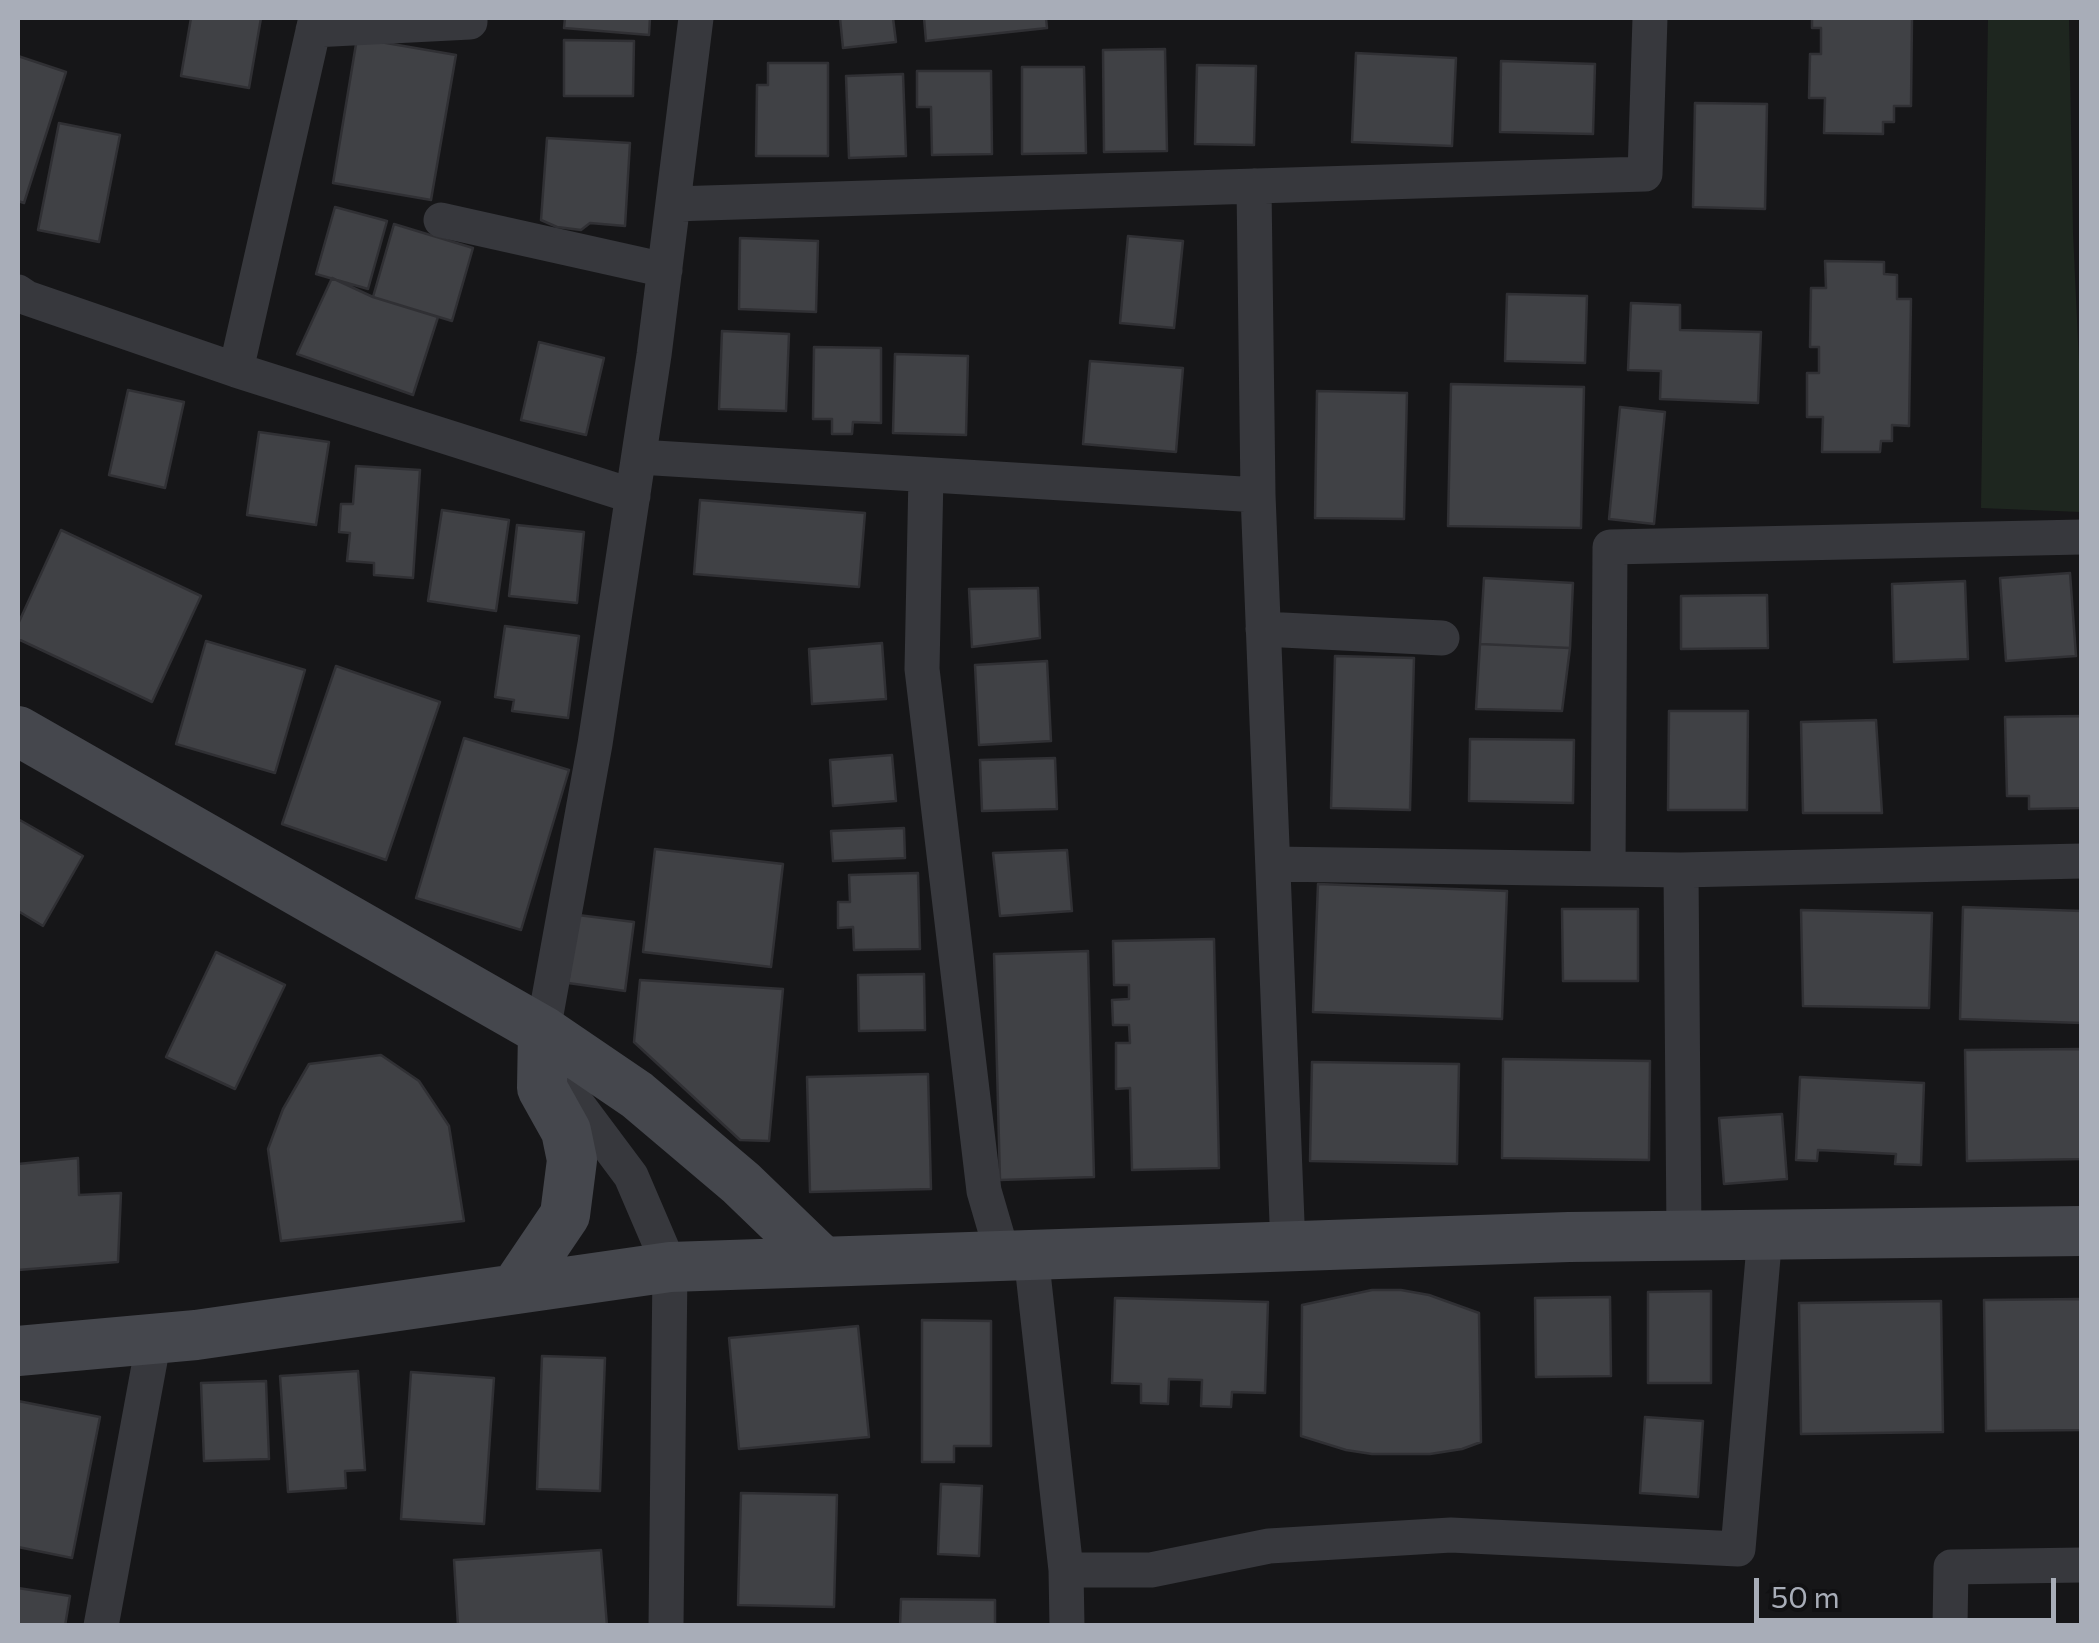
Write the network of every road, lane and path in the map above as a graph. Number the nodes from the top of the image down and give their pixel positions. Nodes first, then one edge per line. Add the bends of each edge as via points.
1 (470, 18) edge
2 (696, 18) edge
3 (1650, 18) edge
4 (314, 24) edge
5 (1254, 186) junction
6 (673, 204) junction
7 (441, 220) dead end
8 (665, 270) junction
9 (18, 292) edge
10 (236, 370) junction
11 (638, 457) junction
12 (926, 475) junction
13 (1258, 495) junction
14 (632, 496) junction
15 (2082, 537) edge
16 (1263, 629) junction
17 (1442, 638) dead end
18 (18, 732) edge
19 (2082, 862) edge
20 (1272, 864) junction
21 (1608, 869) junction
22 (1681, 870) junction
23 (543, 1031) junction
24 (542, 1088) junction
25 (2082, 1231) edge
26 (1766, 1234) junction
27 (1684, 1235) junction
28 (1288, 1247) junction
29 (1017, 1256) junction
30 (823, 1262) junction
31 (670, 1267) junction
32 (515, 1289) junction
33 (154, 1338) junction
34 (18, 1351) edge
35 (2082, 1566) edge
36 (1066, 1570) junction
37 (101, 1626) edge
38 (666, 1626) edge
39 (1068, 1626) edge
40 (1950, 1626) edge

1 - 4 street
2 - 6 street
3 - 5 street via 1645,174
4 - 10 street
5 - 6 street
5 - 13 street
6 - 8 street
7 - 8 street
8 - 11 street
9 - 10 street
10 - 14 street
11 - 12 street
11 - 14 street
12 - 13 street
12 - 29 street via 922,669 984,1190
13 - 16 street
14 - 23 street
15 - 21 street via 1610,546
16 - 17 street
16 - 20 street
18 - 23 street
19 - 22 street
20 - 21 street
20 - 28 street
21 - 22 street
22 - 27 street
23 - 24 street
23 - 30 street via 637,1095
24 - 31 street via 572,1097 631,1176
24 - 32 street via 566,1131 572,1160 565,1215
25 - 26 street
26 - 27 street
26 - 36 street via 1738,1548 1452,1535 1269,1546 1152,1570
27 - 28 street
28 - 29 street
29 - 30 street
29 - 36 street
30 - 31 street
31 - 32 street
31 - 38 street
32 - 33 street
33 - 34 street
33 - 37 street
35 - 40 street via 1951,1567
36 - 39 street

